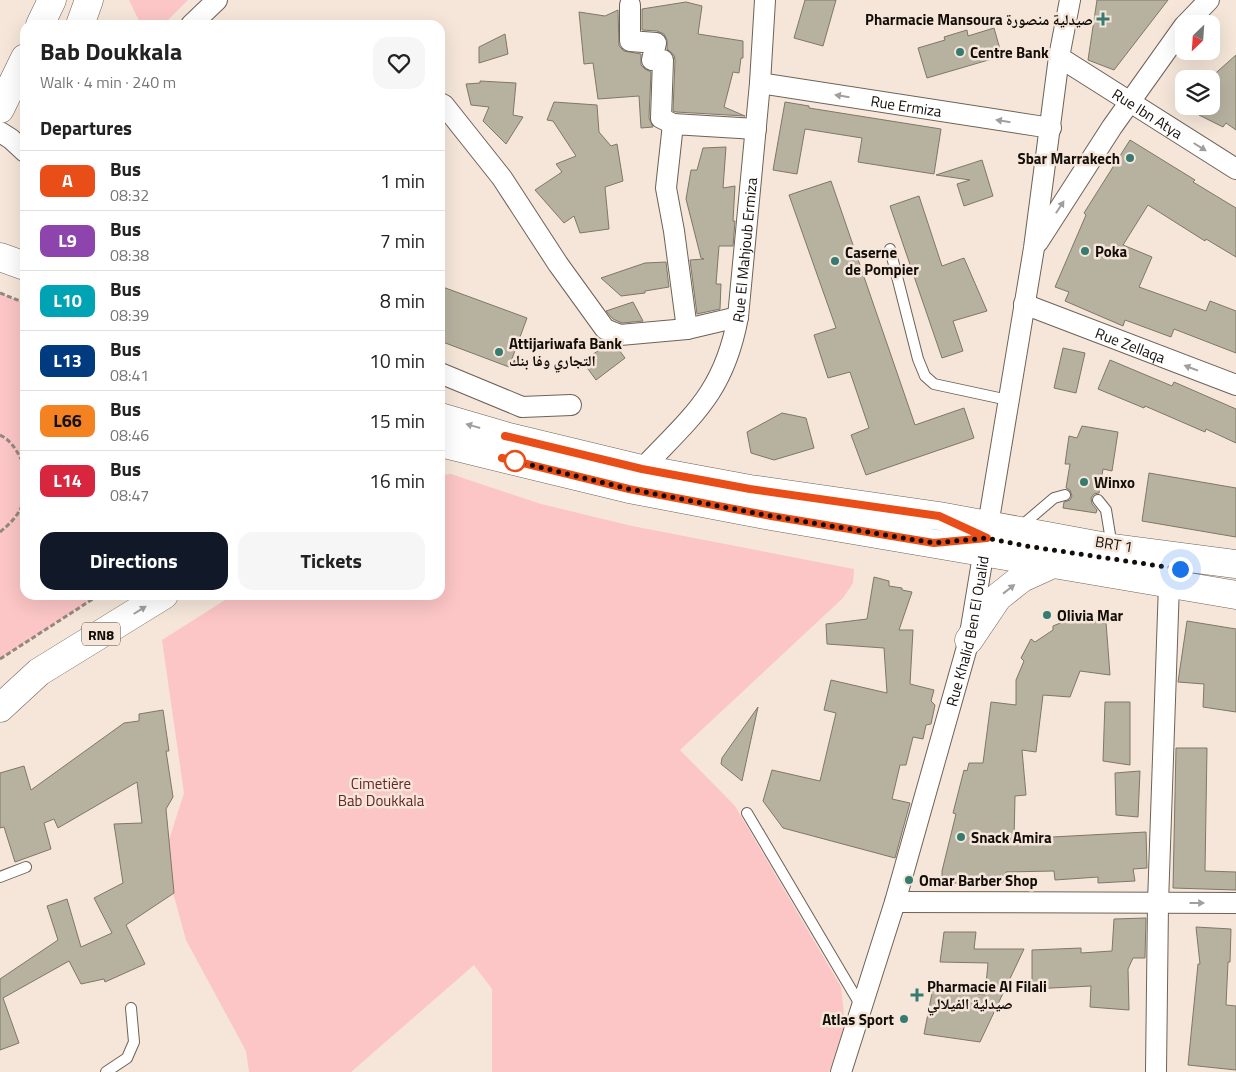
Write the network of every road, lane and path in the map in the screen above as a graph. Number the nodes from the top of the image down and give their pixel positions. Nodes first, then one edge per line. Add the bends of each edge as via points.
1 (52, 0) edge
2 (89, 0) edge
3 (217, 0) edge
4 (765, 0) edge
5 (1070, 0) edge
6 (1209, 0) edge
7 (630, 5) dead end
8 (1195, 15) edge
9 (42, 20) edge
10 (82, 20) edge
11 (196, 20) edge
12 (1175, 39) edge
13 (1059, 57) junction
14 (20, 68) edge
15 (760, 83) junction
16 (1129, 102) junction
17 (445, 106) edge
18 (0, 109) edge
19 (673, 124) junction
20 (756, 128) junction
21 (1051, 128) junction
22 (0, 132) edge
23 (20, 147) edge
24 (1236, 169) edge
25 (1034, 248) junction
26 (890, 249) dead end
27 (0, 257) edge
28 (20, 264) edge
29 (0, 293) edge
30 (20, 301) edge
31 (1024, 304) junction
32 (738, 317) junction
33 (687, 329) junction
34 (445, 374) edge
35 (1236, 385) edge
36 (1008, 400) junction
37 (571, 405) dead end
38 (445, 418) edge
39 (0, 434) edge
40 (445, 444) edge
41 (20, 456) edge
42 (642, 469) junction
43 (1065, 495) dead end
44 (1098, 500) dead end
45 (20, 510) edge
46 (0, 532) edge
47 (989, 537) junction
48 (1112, 548) junction
49 (1055, 563) junction
50 (1236, 564) edge
51 (1169, 584) junction
52 (1236, 595) edge
53 (91, 600) edge
54 (156, 600) edge
55 (969, 640) junction
56 (0, 659) edge
57 (39, 672) junction
58 (0, 691) edge
59 (0, 708) edge
60 (747, 813) dead end
61 (26, 867) dead end
62 (0, 877) edge
63 (895, 902) junction
64 (1158, 903) junction
65 (1236, 903) edge
66 (862, 1007) junction
67 (131, 1008) dead end
68 (106, 1072) edge
69 (841, 1072) edge
70 (1156, 1072) edge

1 - 9 main road
2 - 10 main road
3 - 11 street
4 - 15 street, Rue El Mahjoub Ermiza
5 - 13 street, Rue Khalid Ben El Oualid
6 - 8 street
7 - 19 street via 630,41 656,42 652,60 663,60 661,118
12 - 16 street
13 - 16 street, Rue Ibn Atya
13 - 21 street, Rue Khalid Ben El Oualid
14 - 18 main road
15 - 20 street, Rue El Mahjoub Ermiza
21 -> 15 street, Rue Ermiza
16 -> 24 street, Rue Ibn Atya
25 -> 16 street
17 - 33 street via 502,178 605,329 620,335
19 - 20 street
19 - 33 street via 666,188
20 - 32 street, Rue El Mahjoub Ermiza
21 - 25 street, Rue Khalid Ben El Oualid
22 - 23 street
25 - 31 street, Rue Khalid Ben El Oualid
26 - 36 lane via 918,359 926,376 934,384
27 - 28 main road
29 - 30 path
35 -> 31 street, Rue Zellaqa
31 - 36 street, Rue Khalid Ben El Oualid
32 - 33 street
32 - 42 street, Rue El Mahjoub Ermiza via 730,351 710,393
34 - 37 street via 522,407
36 - 47 street, Rue Khalid Ben El Oualid
42 -> 38 main road
39 - 41 path
40 - 47 main road via 629,489 771,516 934,543
42 - 47 main road via 750,489 939,516
43 - 47 lane via 1054,498
44 - 48 lane via 1106,510
45 - 46 path
47 - 48 main road
47 - 49 main road
47 - 55 street, Rue Khalid Ben El Oualid
48 - 50 main road
49 - 51 main road
55 -> 49 main road via 998,597 1022,578
51 - 52 main road
51 - 64 street
53 - 56 path
57 -> 54 main road, RN8
55 - 63 street, Rue Khalid Ben El Oualid
57 - 58 main road
57 - 59 main road, RN8
60 - 66 lane
61 - 62 lane
63 - 64 street
63 - 66 street, Rue Khalid Ben El Oualid
64 -> 65 street
64 - 70 street
66 - 69 street, Rue Khalid Ben El Oualid
67 - 68 lane via 134,1042 127,1058

